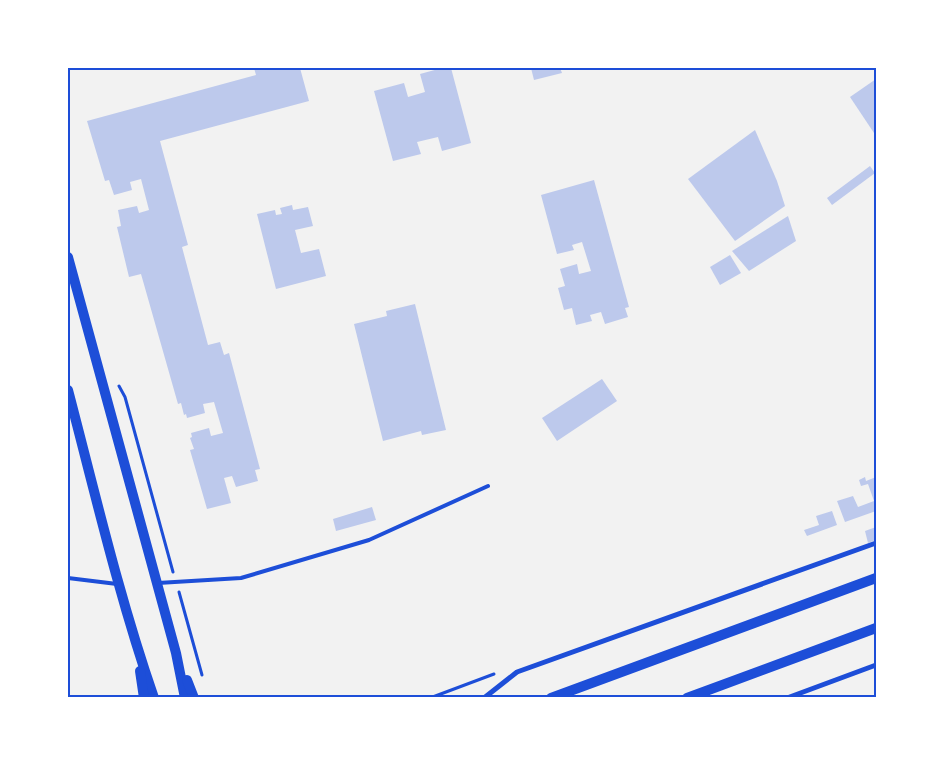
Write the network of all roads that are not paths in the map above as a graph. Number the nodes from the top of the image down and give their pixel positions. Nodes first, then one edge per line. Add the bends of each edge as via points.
1 (68, 257) edge
2 (68, 390) edge
3 (488, 486) dead end
4 (876, 543) edge
5 (68, 578) edge
6 (876, 578) edge
7 (158, 583) junction
8 (118, 584) junction
9 (876, 628) edge
10 (137, 648) junction
11 (176, 653) junction
12 (876, 665) edge
13 (144, 698) edge
14 (154, 698) edge
15 (185, 698) edge
16 (194, 698) edge
17 (484, 698) edge
18 (551, 698) edge
19 (687, 698) edge
20 (786, 698) edge

1 - 7 main road
2 - 8 main road
3 - 7 lane via 369,540 241,578
4 - 17 street via 517,672
5 - 8 lane
6 - 18 main road
7 - 11 main road
8 - 10 main road
9 - 19 main road
10 - 13 main road
10 - 14 main road
11 - 15 main road
11 - 16 main road
12 - 20 street

